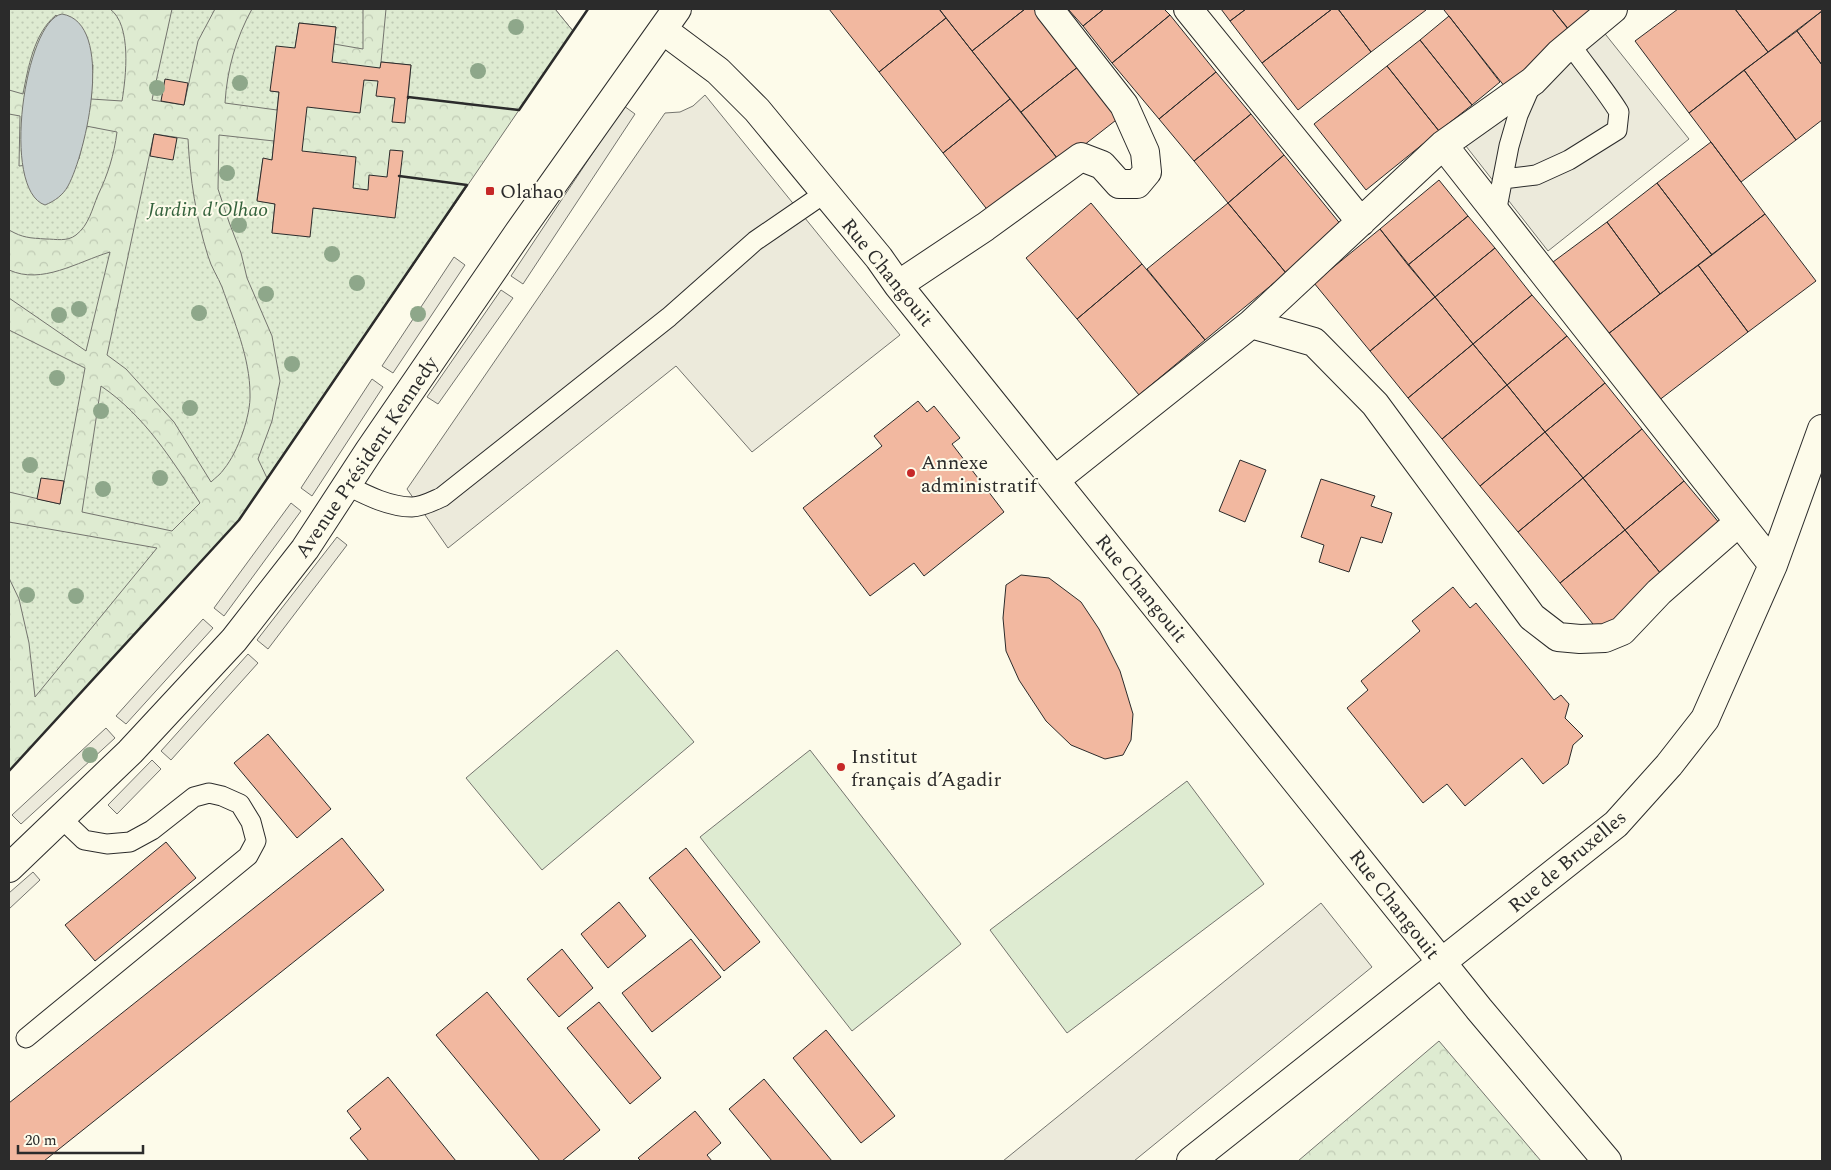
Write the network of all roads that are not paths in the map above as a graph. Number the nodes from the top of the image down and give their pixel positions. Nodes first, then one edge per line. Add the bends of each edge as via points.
1 (1048, 9) edge
2 (1188, 9) edge
3 (1613, 9) edge
4 (670, 19) edge
5 (1570, 44) junction
6 (1533, 81) junction
7 (1443, 146) junction
8 (1503, 179) junction
9 (825, 194) junction
10 (1496, 213) junction
11 (1361, 222) junction
12 (898, 285) junction
13 (1251, 324) junction
14 (1822, 429) edge
15 (1055, 480) junction
16 (346, 485) junction
17 (1739, 522) junction
18 (1772, 565) junction
19 (62, 818) junction
20 (9, 868) edge
21 (1441, 962) junction
22 (26, 1038) dead end
23 (1191, 1161) edge
24 (1607, 1161) edge

1 - 12 street via 1124,105 1145,152 1148,172 1136,184 1119,184 1102,165 1081,157
2 - 11 street
3 - 5 street
4 - 9 street, Rue Changouit via 757,110
4 - 16 street, Avenue Président Kennedy
5 - 6 street
5 - 8 lane via 1619,112 1617,130 1569,160 1536,175
6 - 7 street
6 - 8 lane via 1518,115
7 - 10 street
7 - 11 street
8 - 10 lane
9 - 12 street, Rue Changouit
9 - 16 lane via 755,241 669,317 442,497 413,507 370,497
10 - 17 street
11 - 13 street
12 - 15 street, Rue Changouit
13 - 15 street
13 - 17 street via 1314,342 1328,356 1375,404 1532,616 1558,637 1605,638 1622,631 1660,592
14 - 18 street, Rue de Bruxelles
15 - 21 street, Rue Changouit
16 - 19 street, Avenue Président Kennedy via 305,549 234,640 130,752
17 - 18 street
18 - 21 street, Rue de Bruxelles via 1705,719 1668,765 1616,824
19 - 20 street, Avenue Président Kennedy
19 - 22 lane via 84,840 107,844 130,842 152,830 194,797 209,793 240,804 251,822 256,840 248,856
21 - 23 street, Rue de Bruxelles
21 - 24 street, Rue Changouit

